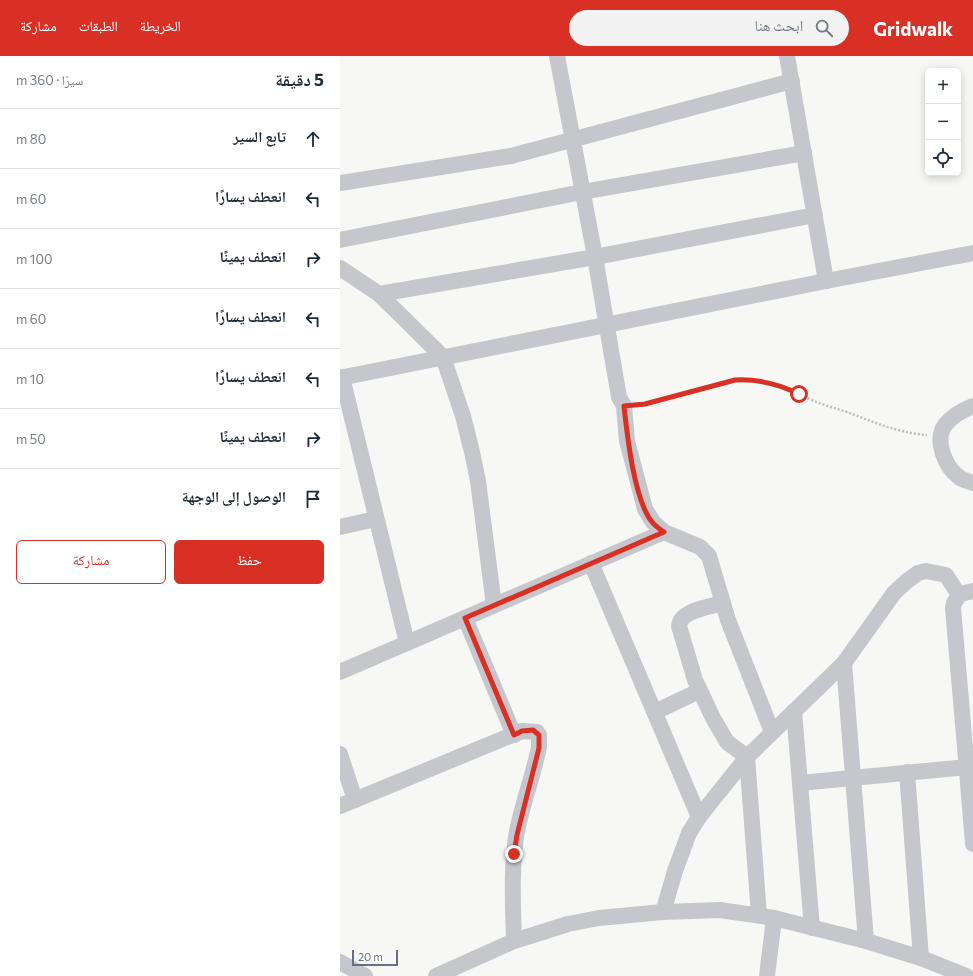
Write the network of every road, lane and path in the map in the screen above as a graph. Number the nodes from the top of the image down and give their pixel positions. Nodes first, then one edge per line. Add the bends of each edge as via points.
1 (557, 56) edge
2 (787, 56) edge
3 (792, 81) junction
4 (571, 139) junction
5 (804, 153) junction
6 (340, 183) edge
7 (582, 192) junction
8 (815, 215) junction
9 (340, 240) edge
10 (973, 254) edge
11 (595, 257) junction
12 (340, 268) edge
13 (826, 281) junction
14 (379, 294) junction
15 (606, 324) junction
16 (442, 357) junction
17 (341, 378) edge
18 (624, 406) junction
19 (973, 406) edge
20 (940, 437) junction
21 (973, 483) edge
22 (376, 519) junction
23 (340, 527) edge
24 (664, 532) junction
25 (591, 563) junction
26 (966, 593) edge
27 (723, 603) junction
28 (494, 605) junction
29 (465, 618) junction
30 (407, 643) junction
31 (844, 663) junction
32 (340, 672) edge
33 (699, 691) junction
34 (967, 695) edge
35 (794, 711) junction
36 (654, 712) junction
37 (772, 732) junction
38 (514, 735) junction
39 (340, 754) edge
40 (747, 757) junction
41 (969, 761) edge
42 (907, 772) junction
43 (852, 777) junction
44 (800, 783) junction
45 (355, 800) junction
46 (340, 806) edge
47 (699, 817) junction
48 (973, 844) edge
49 (663, 912) junction
50 (758, 915) junction
51 (774, 918) junction
52 (812, 928) junction
53 (514, 941) junction
54 (866, 941) junction
55 (921, 958) junction
56 (340, 962) edge
57 (365, 976) edge
58 (436, 976) edge
59 (767, 976) edge
60 (966, 976) edge

1 - 4 street
2 - 3 street
3 - 4 street
3 - 5 street
4 - 6 street via 511,156
4 - 7 street
5 - 7 street
5 - 8 street
7 - 9 street
7 - 11 street
8 - 11 street
8 - 13 street
10 - 13 street
11 - 14 street
11 - 15 street
12 - 14 street
13 - 15 street
14 - 16 street
15 - 16 street
15 - 18 street via 619,397
16 - 17 street
16 - 28 street via 463,416 478,480
17 - 22 street
18 - 20 path via 645,404 735,380 748,379 788,388 813,400 885,426
18 - 24 street via 627,441 645,509 653,522
19 - 20 street via 954,416 944,425
20 - 21 street via 949,468 960,478
22 - 23 street
22 - 30 street
24 - 25 street
24 - 27 street via 705,551 709,556
25 - 28 street
25 - 36 street
26 - 31 street via 946,575 926,570 918,573 894,593
26 - 34 street via 954,603 953,608
27 - 33 street via 684,615 680,621 679,626
27 - 37 street
28 - 29 street
29 - 30 street
29 - 38 street
30 - 32 street
31 - 35 street
31 - 43 street
33 - 36 street
33 - 40 street via 727,742
34 - 41 street
35 - 37 street
35 - 44 street
36 - 47 street
37 - 40 street
38 - 45 street
38 - 53 street via 533,730 539,735 540,740 514,854
39 - 45 street
40 - 47 street
40 - 50 street
41 - 42 street
41 - 48 street
42 - 43 street
42 - 55 street
43 - 44 street
43 - 54 street
44 - 52 street
45 - 46 street
47 - 49 street via 689,833
49 - 50 street via 720,910
49 - 53 street via 599,918 568,924
50 - 51 street
51 - 52 street
51 - 59 street
52 - 54 street
53 - 58 street
54 - 55 street
55 - 60 street
56 - 57 street

